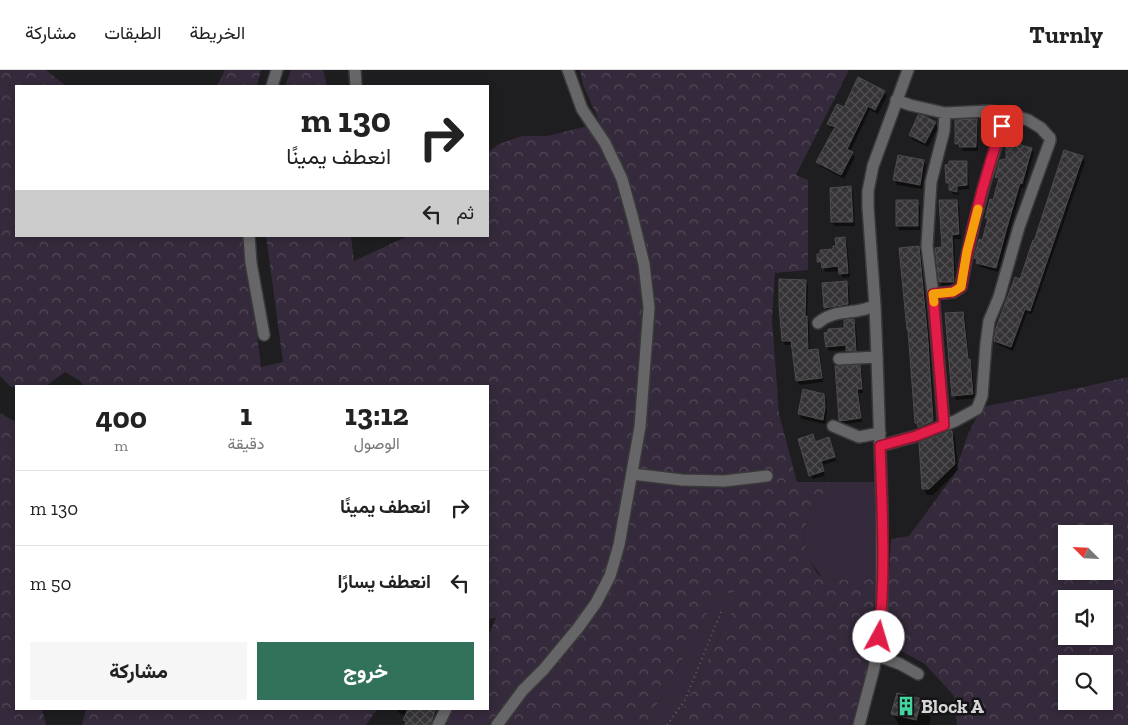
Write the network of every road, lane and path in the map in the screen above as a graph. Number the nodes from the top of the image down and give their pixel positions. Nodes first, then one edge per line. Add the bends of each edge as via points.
1 (277, 70) edge
2 (356, 70) edge
3 (568, 70) edge
4 (908, 70) edge
5 (272, 85) edge
6 (356, 85) edge
7 (896, 100) junction
8 (945, 113) junction
9 (1007, 114) junction
10 (249, 237) edge
11 (933, 294) junction
12 (875, 306) junction
13 (818, 323) dead end
14 (264, 335) dead end
15 (877, 357) junction
16 (839, 359) dead end
17 (944, 425) junction
18 (833, 426) dead end
19 (880, 433) junction
20 (880, 446) junction
21 (632, 474) junction
22 (767, 476) dead end
23 (721, 612) dead end
24 (876, 655) junction
25 (918, 674) dead end
26 (446, 710) edge
27 (438, 725) edge
28 (497, 725) edge
29 (667, 725) edge
30 (859, 725) edge

1 - 5 street
2 - 6 street
3 - 21 street via 582,109 622,179 644,264 648,308 640,427
4 - 7 street
7 - 8 street
7 - 12 street via 873,166 868,191
8 - 9 street via 982,111
8 - 11 street via 930,192 927,246
9 - 11 street via 993,152 961,287 953,292
9 - 17 street via 1028,120 1047,134 1050,141 989,321 980,403 977,409
10 - 14 street
11 - 17 street
12 - 13 street via 840,313
12 - 15 street
15 - 16 street
15 - 19 street
17 - 20 street
18 - 19 street via 859,436
19 - 20 street
20 - 24 street via 882,610
21 - 22 street via 724,481
21 - 28 street via 619,545 610,576 596,603
23 - 29 path via 685,700
24 - 25 street
24 - 30 street
26 - 27 street

